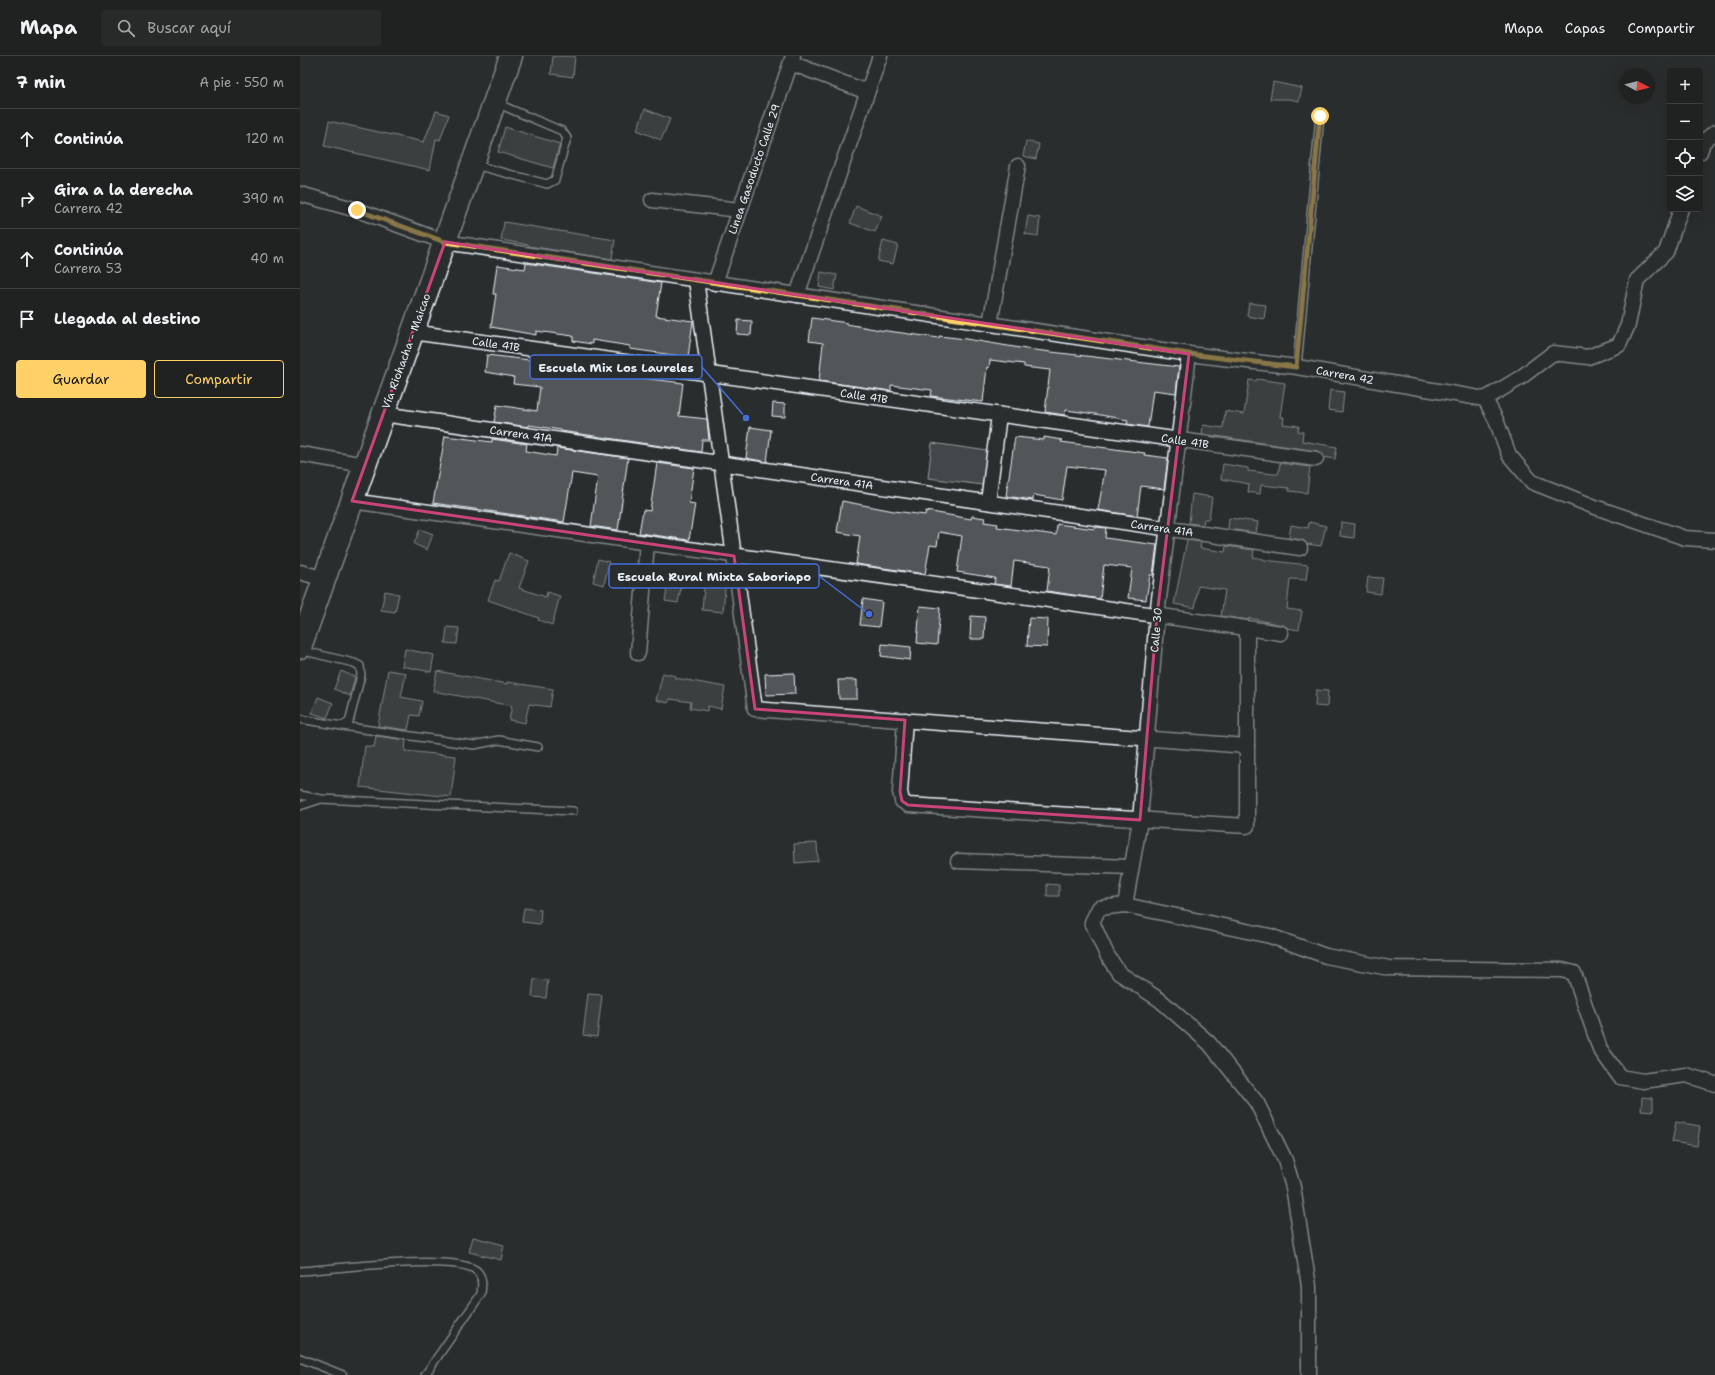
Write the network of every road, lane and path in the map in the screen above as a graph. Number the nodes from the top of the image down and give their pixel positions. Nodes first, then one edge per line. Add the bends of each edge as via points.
1 (511, 56) edge
2 (880, 56) edge
3 (792, 60) edge
4 (867, 92) junction
5 (495, 103) junction
6 (1320, 116) dead end
7 (1715, 132) edge
8 (1703, 142) edge
9 (473, 164) junction
10 (1018, 166) dead end
11 (300, 194) edge
12 (652, 200) dead end
13 (740, 210) junction
14 (1681, 212) edge
15 (445, 242) junction
16 (696, 280) junction
17 (715, 283) junction
18 (797, 295) junction
19 (990, 324) junction
20 (412, 332) junction
21 (1189, 354) junction
22 (1296, 367) junction
23 (709, 374) junction
24 (1485, 399) junction
25 (383, 414) junction
26 (999, 415) junction
27 (1179, 440) junction
28 (300, 454) edge
29 (1316, 459) dead end
30 (721, 464) junction
31 (365, 465) junction
32 (352, 501) junction
33 (988, 502) junction
34 (1168, 529) junction
35 (1715, 540) edge
36 (646, 543) junction
37 (1300, 548) dead end
38 (734, 556) junction
39 (300, 572) edge
40 (324, 579) junction
41 (1157, 616) junction
42 (305, 618) edge
43 (1247, 628) junction
44 (1281, 633) dead end
45 (300, 647) edge
46 (300, 650) edge
47 (638, 653) dead end
48 (300, 719) edge
49 (905, 720) junction
50 (342, 726) junction
51 (1146, 738) junction
52 (1247, 746) junction
53 (538, 747) dead end
54 (300, 795) edge
55 (321, 799) junction
56 (300, 806) edge
57 (573, 811) dead end
58 (1140, 820) junction
59 (958, 861) dead end
60 (1131, 867) junction
61 (1125, 905) junction
62 (1715, 1084) edge
63 (300, 1271) edge
64 (300, 1358) edge
65 (343, 1375) edge
66 (425, 1375) edge
67 (1309, 1375) edge

1 - 5 highway, Vía Riohacha - Maicao
2 - 4 street
3 - 4 street
3 - 13 street, Linea Gasoducto Calle 29
4 - 18 street
5 - 9 highway, Vía Riohacha - Maicao
5 - 9 lane via 562,131 567,138 555,180 547,184
6 - 22 lane
7 - 8 street
9 - 15 highway, Vía Riohacha - Maicao
10 - 19 street
11 - 15 street, Carrera 42 via 357,210
12 - 13 street
13 - 17 street, Linea Gasoducto Calle 29
14 - 24 street via 1666,252 1637,280 1628,325 1619,345 1588,357 1553,352 1520,378
15 - 16 street, Carrera 42
15 - 20 highway, Vía Riohacha - Maicao
16 - 17 street, Carrera 42
16 - 23 street
17 - 18 street, Carrera 42
18 - 19 street, Carrera 42
19 - 21 street, Carrera 42
20 - 23 street, Calle 41B
20 - 25 highway, Vía Riohacha - Maicao
21 - 22 street, Carrera 42
21 - 27 street, Calle 30
22 - 24 street, Carrera 42
23 - 26 street, Calle 41B
23 - 30 street
24 - 35 street via 1509,455 1532,482 1685,538
25 - 30 street, Carrera 41A
25 - 31 highway, Vía Riohacha - Maicao
26 - 27 street, Calle 41B
26 - 33 street
27 - 29 street, Calle 41B
27 - 34 street, Calle 30
28 - 31 street
30 - 33 street, Carrera 41A
30 - 38 street
31 - 32 highway, Vía Riohacha - Maicao
32 - 36 street
32 - 40 highway, Vía Riohacha - Maicao
33 - 34 street, Carrera 41A
34 - 37 street, Carrera 41A
34 - 41 street, Calle 30
36 - 38 street
36 - 47 street
38 - 41 street
38 - 49 street via 755,709
39 - 40 street
40 - 42 highway, Vía Riohacha - Maicao
41 - 43 street
41 - 51 street, Calle 30
42 - 45 highway, Vía Riohacha - Maicao
43 - 44 street
43 - 52 street
46 - 50 lane via 360,666 361,675 349,722
48 - 50 lane
49 - 51 street
49 - 58 street via 900,792 902,801 908,805
50 - 53 lane via 474,745 499,740
51 - 52 street
51 - 58 street, Calle 30
52 - 58 street via 1247,826
54 - 55 lane
55 - 56 lane
55 - 57 lane
58 - 60 street, Calle 30
59 - 60 street
60 - 61 street, Calle 30
61 - 62 street via 1270,936 1326,956 1389,968 1562,970 1574,973 1600,1049 1620,1077 1643,1081 1686,1075
61 - 67 street via 1099,908 1092,922 1107,955 1119,973 1160,1000 1209,1043 1257,1103 1285,1160 1293,1187 1309,1286
63 - 66 lane via 429,1261 465,1265 477,1271 482,1282 481,1294
64 - 65 lane

